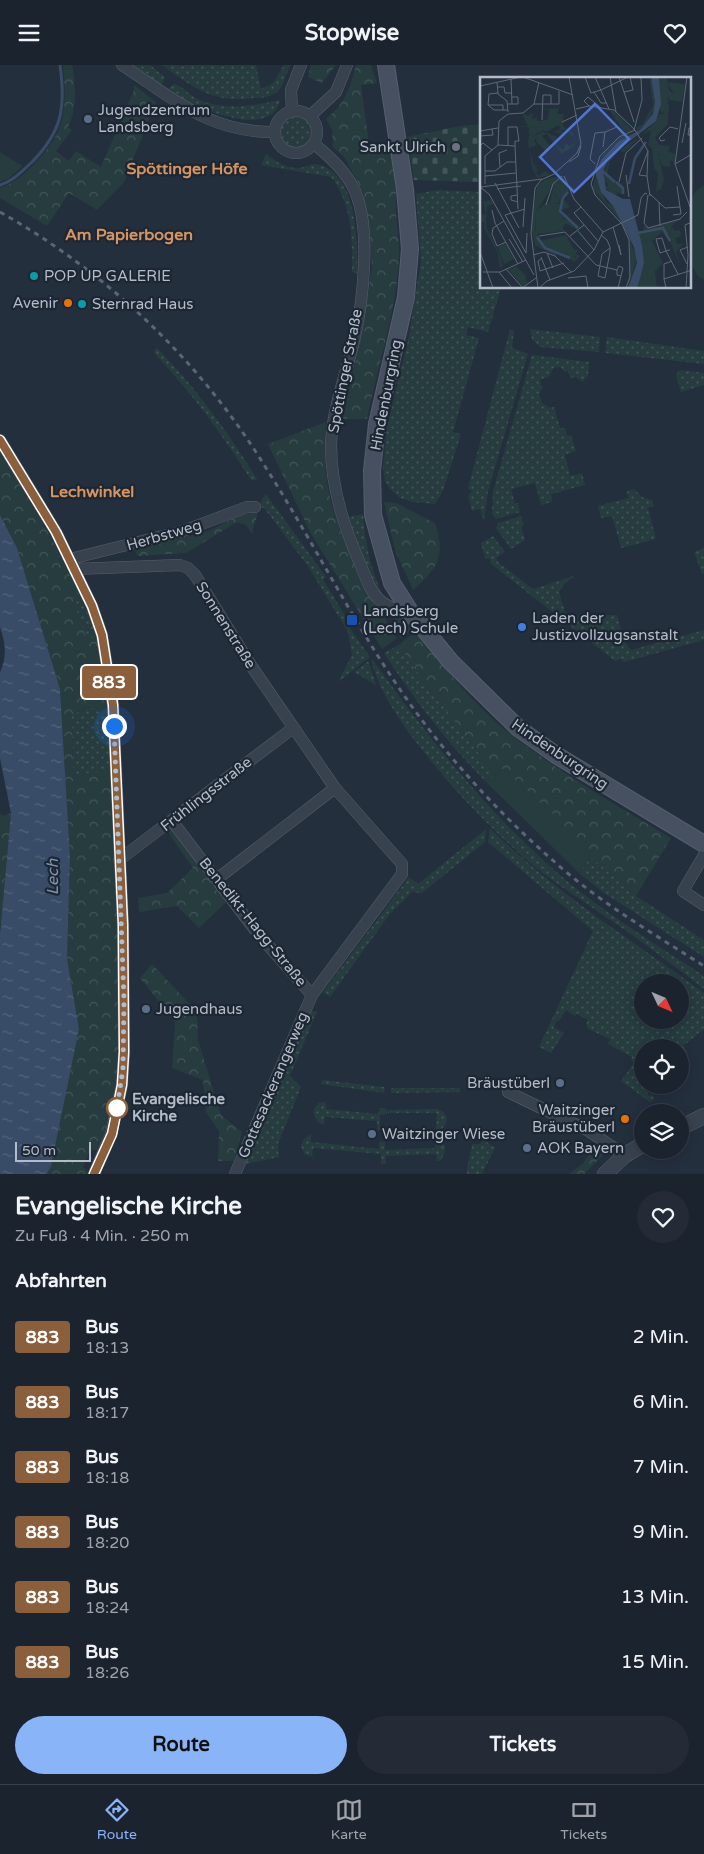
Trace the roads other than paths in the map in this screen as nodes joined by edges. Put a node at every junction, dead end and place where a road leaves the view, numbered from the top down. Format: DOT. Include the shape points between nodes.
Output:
graph roads {
  1 [pos="122,65"];
  2 [pos="301,65"];
  3 [pos="347,65"];
  4 [pos="386,65"];
  5 [pos="292,111"];
  6 [pos="310,116"];
  7 [pos="275,132"];
  8 [pos="314,144"];
  9 [pos="0,440"];
  10 [pos="255,507"];
  11 [pos="73,564"];
  12 [pos="411,613"];
  13 [pos="293,728"];
  14 [pos="335,788"];
  15 [pos="172,821"];
  16 [pos="704,844"];
  17 [pos="704,855"];
  18 [pos="119,860"];
  19 [pos="217,879"];
  20 [pos="704,905"];
  21 [pos="312,995"];
  22 [pos="508,1092"];
  23 [pos="704,1116"];
  24 [pos="689,1124"];
  25 [pos="634,1150"];
  26 [pos="625,1155"];
  27 [pos="94,1174"];
  28 [pos="235,1174"];
  29 [pos="605,1174"];
  1 -- 7 [label="street" via="172,101 204,117 239,129"];
  2 -- 5 [label="street" via="291,90"];
  3 -- 6 [label="street" via="336,91"];
  4 -- 12 [label="main road, Hindenburgring" via="405,189 409,269 398,340 377,424 373,515 392,583"];
  5 -- 6 [label="street" via="302,111"];
  5 -- 7 [label="street" via="280,118"];
  6 -- 8 [label="street" via="317,129"];
  7 -- 8 [label="street" via="277,142 290,152 301,153"];
  8 -- 12 [label="street, Spöttinger Straße" via="352,185 364,238 364,265 356,324 331,443 332,474 354,550 373,591 380,603"];
  9 -- 11 [label="street"];
  10 -- 11 [label="street, Herbstweg"];
  11 -- 13 [label="street, Sonnenstraße" via="180,565 188,568"];
  11 -- 18 [label="street" via="102,635 113,705"];
  12 -- 16 [label="main road, Hindenburgring" via="451,662 518,728 556,755"];
  13 -- 14 [label="street, Benedikt-Hagg-Straße"];
  13 -- 15 [label="street, Frühlingsstraße"];
  14 -- 19 [label="street"];
  14 -- 21 [label="street, Benedikt-Hagg-Straße" via="403,868 402,874"];
  15 -- 18 [label="street, Frühlingsstraße"];
  15 -- 19 [label="street, Benedikt-Hagg-Straße"];
  17 -- 20 [label="street" via="683,891"];
  18 -- 27 [label="street" via="124,1000 122,1085 112,1134"];
  19 -- 21 [label="street, Benedikt-Hagg-Straße" via="259,935"];
  21 -- 28 [label="street, Gottesackerangerweg"];
  22 -- 26 [label="street" via="587,1130"];
  23 -- 24 [label="street"];
  25 -- 26 [label="street"];
  26 -- 29 [label="street"];
}
